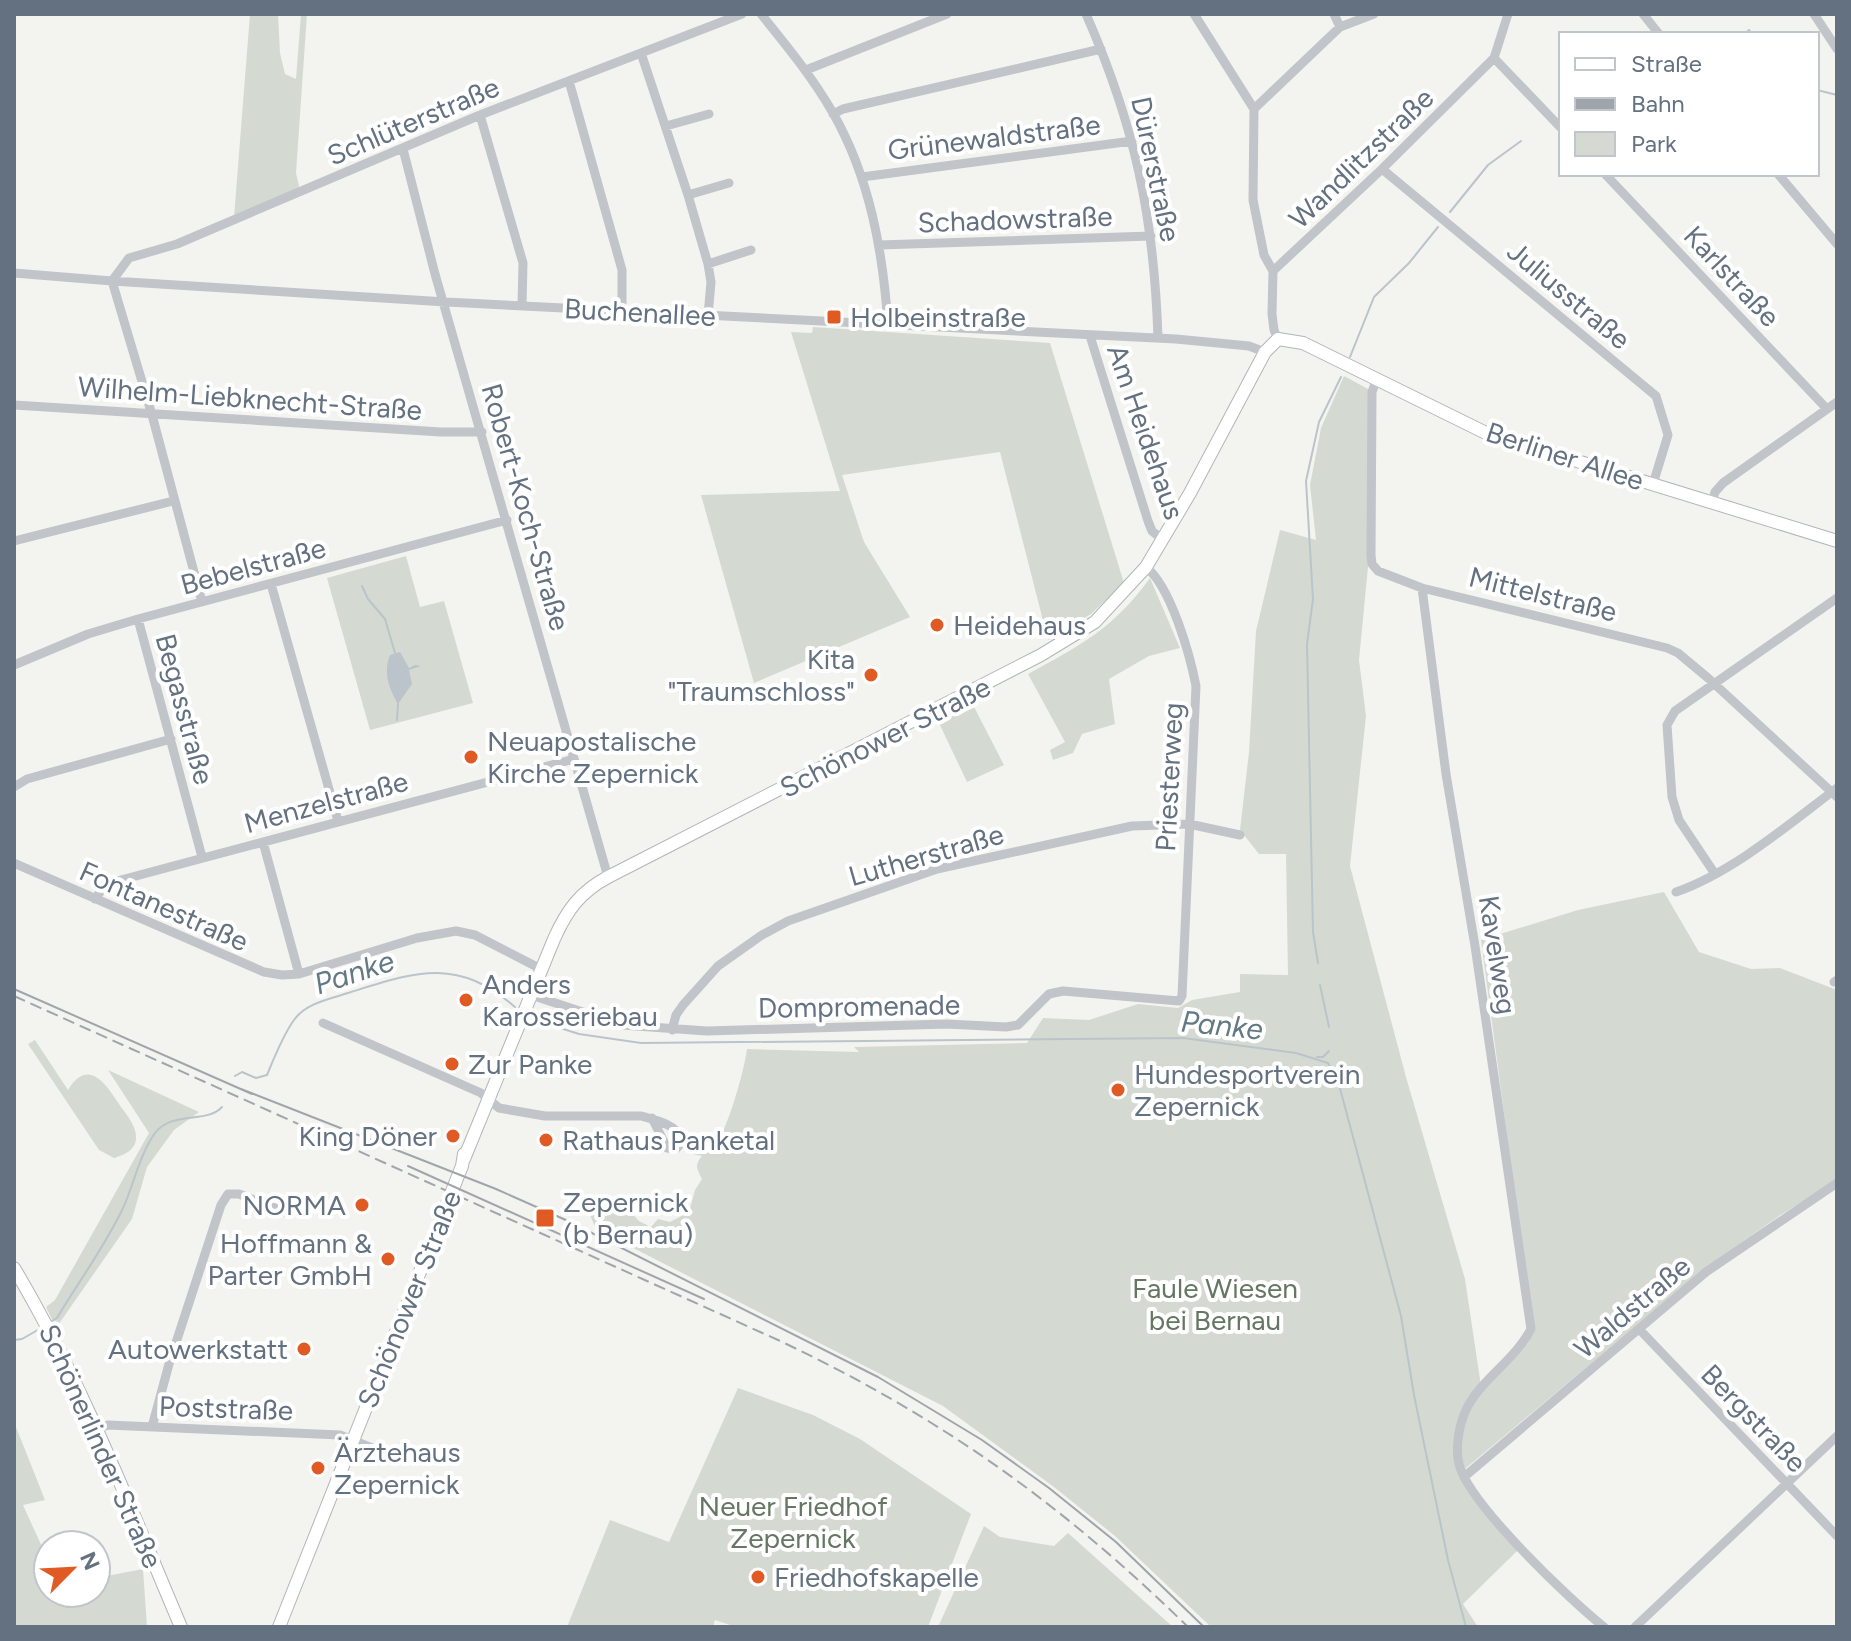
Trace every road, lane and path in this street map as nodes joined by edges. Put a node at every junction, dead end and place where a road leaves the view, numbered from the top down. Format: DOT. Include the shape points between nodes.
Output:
graph roads {
  1 [pos="742,14"];
  2 [pos="761,14"];
  3 [pos="947,14"];
  4 [pos="1086,14"];
  5 [pos="1194,14"];
  6 [pos="1334,14"];
  7 [pos="1374,14"];
  8 [pos="1508,14"];
  9 [pos="1643,14"];
  10 [pos="1814,14"];
  11 [pos="1340,27"];
  12 [pos="1657,32"];
  13 [pos="1101,49"];
  14 [pos="1837,49"];
  15 [pos="641,53"];
  16 [pos="1494,58"];
  17 [pos="806,70"];
  18 [pos="569,81"];
  19 [pos="1254,109"];
  20 [pos="709,114"];
  21 [pos="833,114"];
  22 [pos="480,115"];
  23 [pos="666,126"];
  24 [pos="1559,126"];
  25 [pos="1132,141"];
  26 [pos="403,149"];
  27 [pos="1382,169"];
  28 [pos="1607,176"];
  29 [pos="1780,176"];
  30 [pos="862,177"];
  31 [pos="729,183"];
  32 [pos="688,195"];
  33 [pos="1151,236"];
  34 [pos="1837,244"];
  35 [pos="879,245"];
  36 [pos="751,250"];
  37 [pos="708,264"];
  38 [pos="1273,271"];
  39 [pos="14,273"];
  40 [pos="112,281"];
  41 [pos="446,302"];
  42 [pos="522,306"];
  43 [pos="622,311"];
  44 [pos="708,316"];
  45 [pos="888,325"];
  46 [pos="1090,336"];
  47 [pos="1158,338"];
  48 [pos="1303,343"];
  49 [pos="1271,346"];
  50 [pos="1376,381"];
  51 [pos="1837,402"];
  52 [pos="14,405"];
  53 [pos="1827,409"];
  54 [pos="152,415"];
  55 [pos="482,432"];
  56 [pos="1653,484"];
  57 [pos="173,501"];
  58 [pos="1712,502"];
  59 [pos="507,520"];
  60 [pos="1163,540"];
  61 [pos="14,541"];
  62 [pos="1837,541"];
  63 [pos="1146,567"];
  64 [pos="271,584"];
  65 [pos="1422,588"];
  66 [pos="1837,598"];
  67 [pos="202,602"];
  68 [pos="138,619"];
  69 [pos="14,665"];
  70 [pos="1714,684"];
  71 [pos="171,739"];
  72 [pos="574,759"];
  73 [pos="14,787"];
  74 [pos="1835,793"];
  75 [pos="338,821"];
  76 [pos="1189,824"];
  77 [pos="1240,835"];
  78 [pos="263,842"];
  79 [pos="202,857"];
  80 [pos="14,863"];
  81 [pos="1715,874"];
  82 [pos="608,877"];
  83 [pos="1676,892"];
  84 [pos="95,899"];
  85 [pos="541,969"];
  86 [pos="299,974"];
  87 [pos="531,995"];
  88 [pos="1179,1001"];
  89 [pos="323,1023"];
  90 [pos="672,1030"];
  91 [pos="487,1100"];
  92 [pos="652,1118"];
  93 [pos="1837,1183"];
  94 [pos="290,1214"];
  95 [pos="14,1268"];
  96 [pos="1639,1329"];
  97 [pos="152,1427"];
  98 [pos="97,1429"];
  99 [pos="1837,1436"];
  100 [pos="353,1440"];
  101 [pos="404,1461"];
  102 [pos="1464,1477"];
  103 [pos="1785,1483"];
  104 [pos="1837,1536"];
  105 [pos="181,1627"];
  106 [pos="279,1627"];
  107 [pos="1604,1627"];
  108 [pos="1635,1627"];
  1 -- 15 [label="street, Schlüterstraße"];
  2 -- 17 [label="street"];
  3 -- 17 [label="street"];
  4 -- 13 [label="street, Dürerstraße"];
  5 -- 19 [label="street"];
  6 -- 11 [label="street"];
  7 -- 11 [label="street"];
  8 -- 16 [label="street, Wandlitzstraße"];
  9 -- 12 [label="street"];
  10 -- 14 [label="street"];
  11 -- 19 [label="street"];
  13 -- 21 [label="street"];
  13 -- 25 [label="street, Dürerstraße"];
  15 -- 18 [label="street, Schlüterstraße"];
  15 -- 23 [label="street"];
  16 -- 24 [label="street"];
  16 -- 27 [label="street, Wandlitzstraße"];
  17 -- 21 [label="street"];
  18 -- 22 [label="street, Schlüterstraße"];
  18 -- 43 [label="street" via="622,270"];
  19 -- 38 [label="street" via="1253,200 1264,255"];
  20 -- 23 [label="street"];
  21 -- 30 [label="street"];
  22 -- 26 [label="street, Schlüterstraße"];
  22 -- 42 [label="street" via="523,263"];
  23 -- 32 [label="street"];
  25 -- 30 [label="street, Grünewaldstraße"];
  25 -- 33 [label="street, Dürerstraße"];
  26 -- 40 [label="street, Schlüterstraße" via="177,244 129,258"];
  26 -- 41 [label="street, Robert-Koch-Straße"];
  27 -- 38 [label="street, Wandlitzstraße"];
  27 -- 56 [label="street, Juliusstraße" via="1656,396 1668,435"];
  28 -- 53 [label="street, Karlstraße"];
  29 -- 34 [label="street"];
  30 -- 35 [label="street"];
  31 -- 32 [label="street"];
  32 -- 37 [label="street"];
  33 -- 35 [label="street, Schadowstraße"];
  33 -- 47 [label="street, Dürerstraße"];
  35 -- 45 [label="street"];
  36 -- 37 [label="street"];
  37 -- 44 [label="street"];
  38 -- 49 [label="street"];
  39 -- 40 [label="street, Buchenallee"];
  40 -- 41 [label="street, Buchenallee"];
  40 -- 54 [label="street"];
  41 -- 42 [label="street, Buchenallee"];
  41 -- 55 [label="street, Robert-Koch-Straße"];
  42 -- 43 [label="street, Buchenallee"];
  43 -- 44 [label="street, Buchenallee"];
  44 -- 45 [label="street, Buchenallee"];
  45 -- 46 [label="street, Buchenallee"];
  46 -- 47 [label="street, Buchenallee"];
  46 -- 60 [label="street, Am Heidehaus" via="1148,521"];
  47 -- 49 [label="street, Buchenallee"];
  48 -- 49 [label="street, Buchenallee"];
  48 -- 50 [label="street, Berliner Allee"];
  49 -- 60 [label="street, Schönower Straße"];
  50 -- 56 [label="street, Berliner Allee" via="1486,433"];
  50 -- 65 [label="street, Mittelstraße" via="1372,564"];
  51 -- 53 [label="street"];
  52 -- 54 [label="street, Wilhelm-Liebknecht-Straße"];
  53 -- 58 [label="street" via="1723,483"];
  54 -- 55 [label="street, Wilhelm-Liebknecht-Straße"];
  54 -- 57 [label="street"];
  55 -- 59 [label="street, Robert-Koch-Straße"];
  56 -- 58 [label="street, Berliner Allee"];
  57 -- 61 [label="street"];
  57 -- 67 [label="street"];
  58 -- 62 [label="street, Berliner Allee"];
  59 -- 64 [label="street, Bebelstraße"];
  59 -- 72 [label="street, Robert-Koch-Straße"];
  60 -- 63 [label="street, Schönower Straße"];
  63 -- 76 [label="street, Priesterweg" via="1157,577 1180,630 1196,686"];
  63 -- 82 [label="street, Schönower Straße" via="1095,622 1041,655"];
  64 -- 67 [label="street, Bebelstraße"];
  64 -- 75 [label="street"];
  65 -- 70 [label="street, Mittelstraße" via="1667,648"];
  65 -- 102 [label="street, Kavelweg" via="1531,1329 1465,1410 1458,1448"];
  66 -- 70 [label="street"];
  67 -- 68 [label="street, Bebelstraße"];
  68 -- 69 [label="street, Bebelstraße"];
  68 -- 71 [label="street, Begasstraße"];
  70 -- 74 [label="street, Mittelstraße"];
  70 -- 81 [label="street" via="1675,711 1667,725 1672,797 1679,820"];
  71 -- 73 [label="street"];
  71 -- 79 [label="street, Begasstraße"];
  72 -- 75 [label="street, Menzelstraße"];
  72 -- 82 [label="street, Robert-Koch-Straße"];
  74 -- 81 [label="street"];
  75 -- 78 [label="street, Menzelstraße"];
  76 -- 77 [label="street, Lutherstraße"];
  76 -- 88 [label="street, Priesterweg"];
  76 -- 90 [label="street, Lutherstraße" via="1132,826 937,869 788,921 718,966 683,1005"];
  78 -- 79 [label="street, Menzelstraße"];
  78 -- 86 [label="street"];
  79 -- 84 [label="street, Menzelstraße" via="106,884"];
  80 -- 84 [label="street, Fontanestraße"];
  81 -- 83 [label="street"];
  82 -- 85 [label="street, Schönower Straße" via="566,912"];
  84 -- 86 [label="street, Fontanestraße" via="248,967"];
  85 -- 86 [label="street" via="475,935 456,931"];
  85 -- 87 [label="street, Schönower Straße"];
  87 -- 90 [label="street, Dompromenade" via="622,1025"];
  87 -- 91 [label="street, Schönower Straße"];
  88 -- 90 [label="street, Dompromenade" via="1063,991 1049,994 1018,1025 1006,1027"];
  89 -- 91 [label="street"];
  91 -- 92 [label="street" via="499,1108 545,1116"];
  91 -- 100 [label="street, Schönower Straße"];
  93 -- 96 [label="street, Waldstraße" via="1706,1272"];
  94 -- 97 [label="street" via="228,1194"];
  95 -- 98 [label="street, Schönerlinder Straße"];
  96 -- 102 [label="street, Waldstraße"];
  96 -- 103 [label="street, Bergstraße"];
  97 -- 98 [label="street, Poststraße"];
  97 -- 100 [label="street, Poststraße" via="340,1435"];
  98 -- 105 [label="street, Schönerlinder Straße"];
  99 -- 103 [label="street"];
  100 -- 101 [label="street, Schönower Straße"];
  100 -- 106 [label="street, Schönower Straße"];
  102 -- 107 [label="street" via="1534,1562"];
  103 -- 104 [label="street, Bergstraße"];
  103 -- 108 [label="street"];
}
